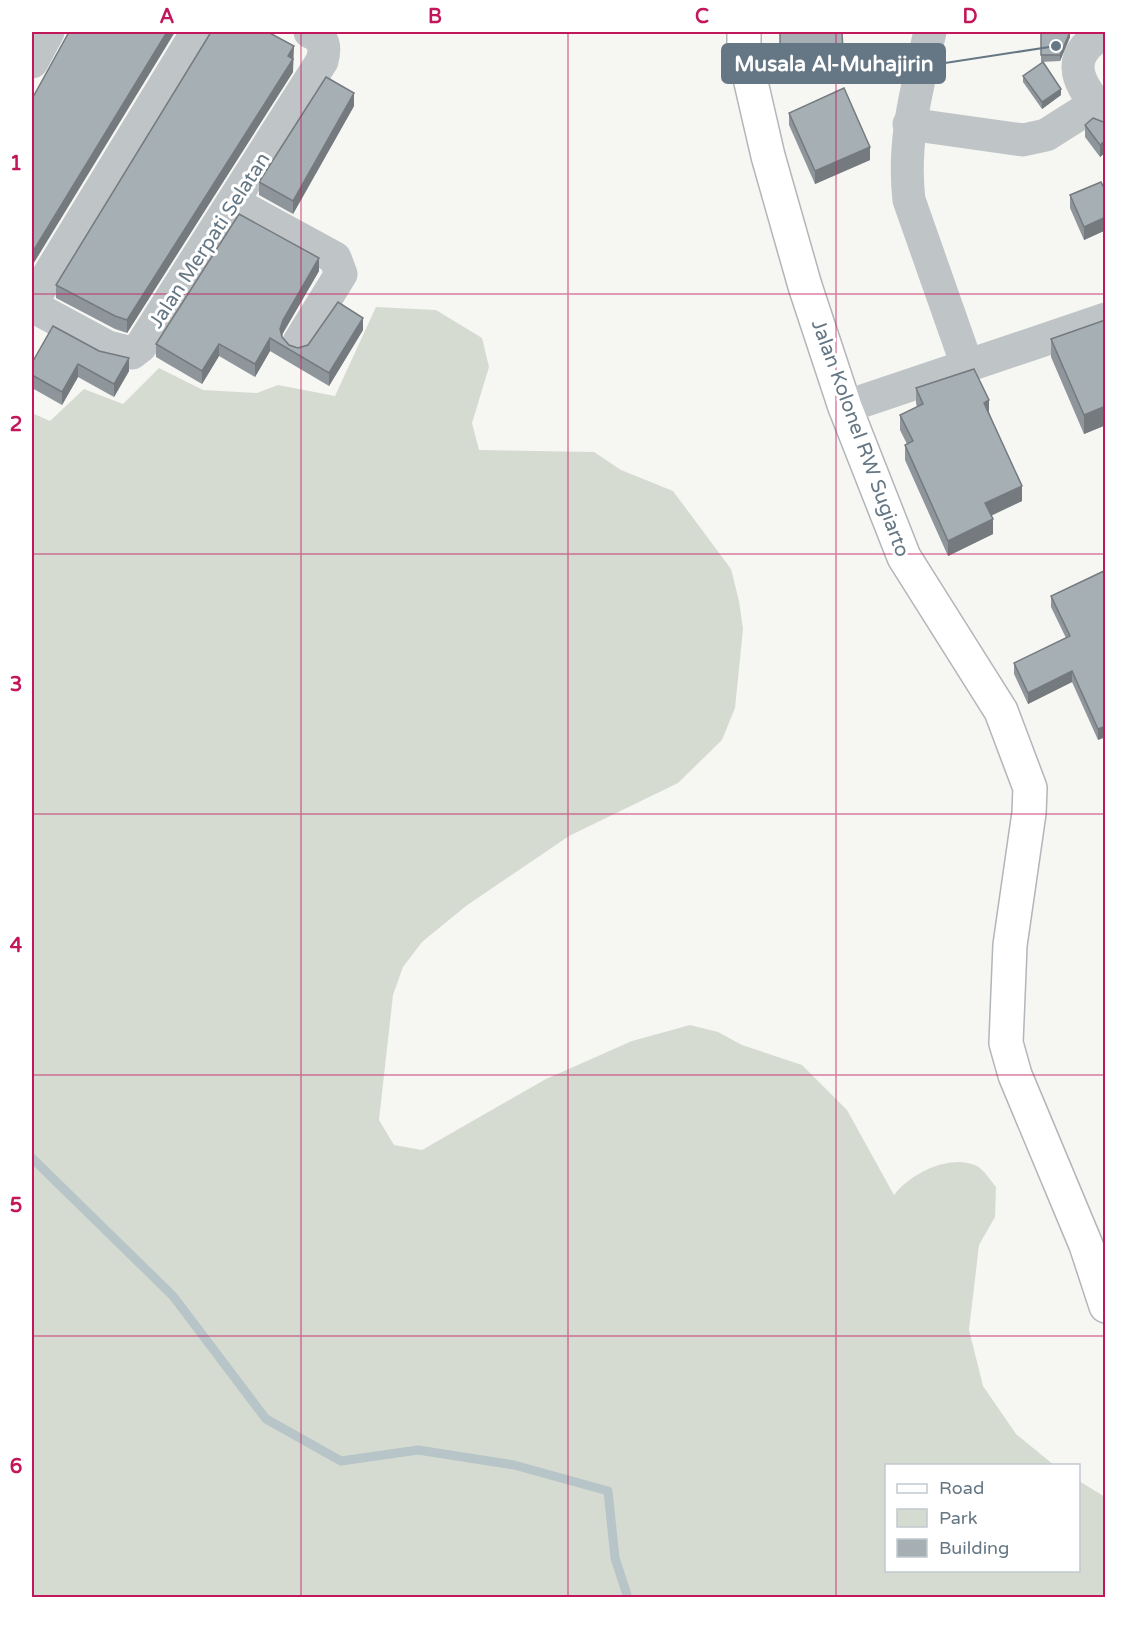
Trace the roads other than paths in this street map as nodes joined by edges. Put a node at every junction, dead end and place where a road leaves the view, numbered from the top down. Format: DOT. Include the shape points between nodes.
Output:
graph roads {
  1 [pos="48,32"];
  2 [pos="197,32"];
  3 [pos="310,32"];
  4 [pos="744,32"];
  5 [pos="930,32"];
  6 [pos="1105,32"];
  7 [pos="32,62"];
  8 [pos="1100,111"];
  9 [pos="909,124"];
  10 [pos="234,203"];
  11 [pos="32,304"];
  12 [pos="1106,319"];
  13 [pos="299,342"];
  14 [pos="967,365"];
  15 [pos="845,407"];
  16 [pos="1106,1306"];
  1 -- 7 [label="street"];
  2 -- 11 [label="street, Jalan Merpati Selatan"];
  3 -- 10 [label="street, Jalan Merpati Selatan" via="321,39 322,61"];
  4 -- 15 [label="main road, Jalan Kolonel RW Sugiarto" via="744,52 768,156"];
  5 -- 9 [label="street"];
  6 -- 8 [label="street" via="1089,41 1077,63 1080,84"];
  8 -- 9 [label="street" via="1046,135 1023,140"];
  9 -- 14 [label="street" via="909,200"];
  10 -- 11 [label="street, Jalan Merpati Selatan" via="151,332 132,353 108,347"];
  10 -- 13 [label="street" via="335,258 341,274"];
  12 -- 14 [label="street"];
  14 -- 15 [label="street"];
  15 -- 16 [label="main road, Jalan Kolonel RW Sugiarto" via="903,557 1001,711 1030,788 1010,945 1006,1043"];
}
